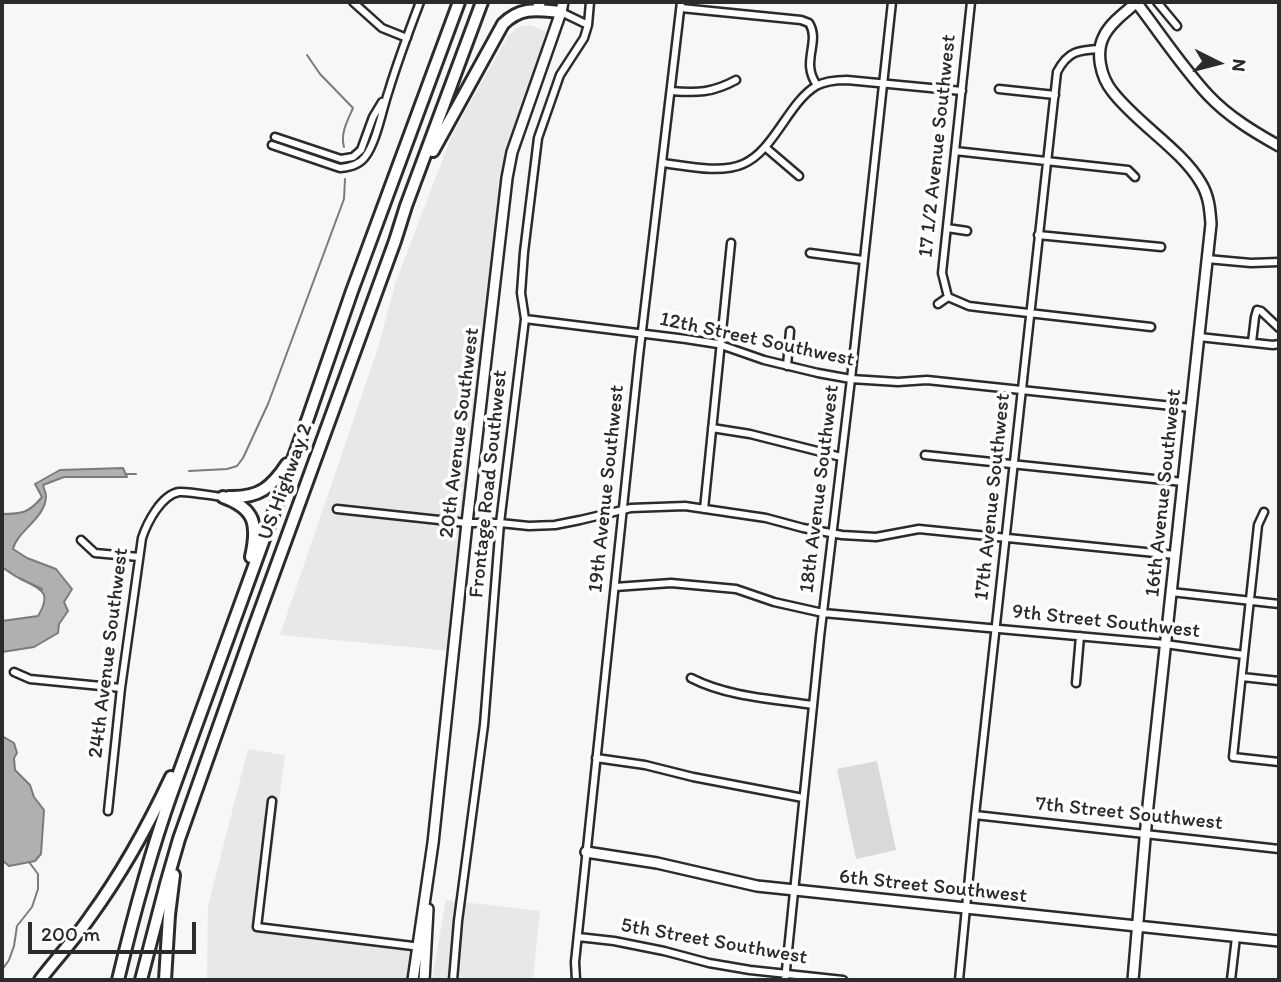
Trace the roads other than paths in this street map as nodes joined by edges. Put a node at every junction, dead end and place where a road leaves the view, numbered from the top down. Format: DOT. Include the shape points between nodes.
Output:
graph roads {
  1 [pos="353,2"];
  2 [pos="420,2"];
  3 [pos="459,2"];
  4 [pos="482,2"];
  5 [pos="538,2"];
  6 [pos="590,2"];
  7 [pos="892,2"];
  8 [pos="971,2"];
  9 [pos="1137,2"];
  10 [pos="1157,2"];
  11 [pos="564,5"];
  12 [pos="681,5"];
  13 [pos="588,25"];
  14 [pos="1177,26"];
  15 [pos="407,38"];
  16 [pos="1101,49"];
  17 [pos="736,79"];
  18 [pos="883,83"];
  19 [pos="817,85"];
  20 [pos="999,89"];
  21 [pos="388,91"];
  22 [pos="671,91"];
  23 [pos="962,91"];
  24 [pos="1055,95"];
  25 [pos="275,137"];
  26 [pos="272,145"];
  27 [pos="1279,146"];
  28 [pos="765,147"];
  29 [pos="955,151"];
  30 [pos="1047,162"];
  31 [pos="663,163"];
  32 [pos="799,176"];
  33 [pos="1135,177"];
  34 [pos="406,206"];
  35 [pos="947,228"];
  36 [pos="967,230"];
  37 [pos="1038,235"];
  38 [pos="732,243"];
  39 [pos="1161,247"];
  40 [pos="810,253"];
  41 [pos="1207,259"];
  42 [pos="863,260"];
  43 [pos="1279,262"];
  44 [pos="948,296"];
  45 [pos="938,304"];
  46 [pos="1031,313"];
  47 [pos="525,319"];
  48 [pos="1151,327"];
  49 [pos="1279,328"];
  50 [pos="790,331"];
  51 [pos="642,333"];
  52 [pos="1199,337"];
  53 [pos="1252,342"];
  54 [pos="1279,344"];
  55 [pos="721,345"];
  56 [pos="787,366"];
  57 [pos="851,379"];
  58 [pos="1022,390"];
  59 [pos="1191,408"];
  60 [pos="712,428"];
  61 [pos="297,447"];
  62 [pos="925,455"];
  63 [pos="841,457"];
  64 [pos="1014,464"];
  65 [pos="1183,482"];
  66 [pos="223,497"];
  67 [pos="337,509"];
  68 [pos="623,509"];
  69 [pos="704,509"];
  70 [pos="1264,512"];
  71 [pos="467,523"];
  72 [pos="500,523"];
  73 [pos="832,533"];
  74 [pos="1006,539"];
  75 [pos="81,540"];
  76 [pos="1175,555"];
  77 [pos="139,557"];
  78 [pos="615,587"];
  79 [pos="1171,592"];
  80 [pos="241,599"];
  81 [pos="1250,601"];
  82 [pos="1279,604"];
  83 [pos="823,613"];
  84 [pos="996,629"];
  85 [pos="1080,636"];
  86 [pos="1165,644"];
  87 [pos="1244,655"];
  88 [pos="14,672"];
  89 [pos="1242,677"];
  90 [pos="691,678"];
  91 [pos="1279,681"];
  92 [pos="1076,683"];
  93 [pos="121,688"];
  94 [pos="813,705"];
  95 [pos="195,727"];
  96 [pos="596,758"];
  97 [pos="1279,762"];
  98 [pos="803,798"];
  99 [pos="272,801"];
  100 [pos="108,811"];
  101 [pos="975,815"];
  102 [pos="186,820"];
  103 [pos="1145,833"];
  104 [pos="1279,849"];
  105 [pos="586,852"];
  106 [pos="794,890"];
  107 [pos="965,909"];
  108 [pos="1138,926"];
  109 [pos="578,937"];
  110 [pos="1236,937"];
  111 [pos="1279,941"];
  112 [pos="422,947"];
  113 [pos="785,977"];
  114 [pos="40,980"];
  115 [pos="118,980"];
  116 [pos="141,980"];
  117 [pos="165,980"];
  118 [pos="413,980"];
  119 [pos="424,980"];
  120 [pos="453,980"];
  121 [pos="576,980"];
  122 [pos="843,980"];
  123 [pos="958,980"];
  124 [pos="1133,980"];
  125 [pos="1231,980"];
  1 -- 15 [label="street" via="382,28"];
  2 -- 15 [label="street"];
  3 -- 61 [label="highway, US Highway 2"];
  4 -- 34 [label="highway, US Highway 2"];
  5 -- 11 [label="highway"];
  6 -- 13 [label="street, Frontage Road Southwest"];
  7 -- 18 [label="street, 18th Avenue Southwest"];
  8 -- 23 [label="street, 17 1/2 Avenue Southwest"];
  9 -- 16 [label="street" via="1103,37"];
  9 -- 27 [label="street" via="1211,97"];
  10 -- 14 [label="street"];
  11 -- 13 [label="street"];
  11 -- 34 [label="highway" via="519,12 503,24"];
  11 -- 71 [label="street, 20th Avenue Southwest" via="507,178"];
  12 -- 19 [label="street" via="809,23 813,35 809,72"];
  12 -- 22 [label="street, 19th Avenue Southwest"];
  13 -- 47 [label="street, Frontage Road Southwest" via="560,75 538,138 523,255"];
  15 -- 21 [label="street"];
  16 -- 24 [label="street, 17th Avenue Southwest" via="1082,50 1064,58"];
  16 -- 41 [label="street, 16th Avenue Southwest" via="1100,71 1111,91 1201,183 1210,208"];
  17 -- 22 [label="street" via="699,93"];
  18 -- 19 [label="street" via="835,80"];
  18 -- 23 [label="street"];
  18 -- 42 [label="street, 18th Avenue Southwest"];
  19 -- 28 [label="street"];
  20 -- 24 [label="street"];
  21 -- 25 [label="street" via="361,150 353,157 341,159"];
  21 -- 26 [label="street" via="367,155 350,167 340,168"];
  22 -- 31 [label="street, 19th Avenue Southwest"];
  23 -- 29 [label="street, 17 1/2 Avenue Southwest"];
  24 -- 30 [label="street, 17th Avenue Southwest"];
  28 -- 31 [label="street" via="742,165 723,169"];
  28 -- 32 [label="street"];
  29 -- 30 [label="street"];
  29 -- 35 [label="street, 17 1/2 Avenue Southwest"];
  30 -- 33 [label="street" via="1128,170"];
  30 -- 37 [label="street, 17th Avenue Southwest"];
  31 -- 51 [label="street, 19th Avenue Southwest"];
  34 -- 102 [label="highway, US Highway 2"];
  35 -- 36 [label="street"];
  35 -- 44 [label="street, 17 1/2 Avenue Southwest" via="942,273"];
  37 -- 39 [label="street"];
  37 -- 46 [label="street, 17th Avenue Southwest"];
  38 -- 55 [label="street"];
  40 -- 42 [label="street"];
  41 -- 43 [label="street"];
  41 -- 52 [label="street, 16th Avenue Southwest"];
  42 -- 57 [label="street, 18th Avenue Southwest"];
  44 -- 45 [label="street"];
  44 -- 46 [label="street" via="969,306"];
  46 -- 48 [label="street"];
  46 -- 58 [label="street, 17th Avenue Southwest"];
  47 -- 51 [label="street, 12th Street Southwest"];
  47 -- 72 [label="street, Frontage Road Southwest"];
  49 -- 53 [label="street" via="1257,310"];
  50 -- 56 [label="street"];
  51 -- 55 [label="street, 12th Street Southwest"];
  51 -- 68 [label="street, 19th Avenue Southwest"];
  52 -- 53 [label="street"];
  52 -- 59 [label="street, 16th Avenue Southwest"];
  53 -- 54 [label="street"];
  55 -- 56 [label="street, 12th Street Southwest"];
  55 -- 60 [label="street"];
  56 -- 57 [label="street, 12th Street Southwest"];
  57 -- 58 [label="street, 12th Street Southwest" via="927,380"];
  57 -- 63 [label="street, 18th Avenue Southwest"];
  58 -- 59 [label="street, 12th Street Southwest"];
  58 -- 64 [label="street, 17th Avenue Southwest"];
  59 -- 65 [label="street, 16th Avenue Southwest"];
  60 -- 63 [label="street"];
  60 -- 69 [label="street"];
  61 -- 66 [label="highway" via="266,490"];
  61 -- 80 [label="highway, US Highway 2"];
  62 -- 64 [label="street"];
  63 -- 73 [label="street, 18th Avenue Southwest"];
  64 -- 65 [label="street"];
  64 -- 74 [label="street, 17th Avenue Southwest"];
  65 -- 76 [label="street, 16th Avenue Southwest"];
  66 -- 77 [label="street, 24th Avenue Southwest" via="179,492 168,497 148,521"];
  66 -- 80 [label="highway" via="238,502 254,525"];
  67 -- 71 [label="street"];
  68 -- 69 [label="street"];
  68 -- 72 [label="street" via="555,525"];
  68 -- 78 [label="street, 19th Avenue Southwest"];
  69 -- 73 [label="street"];
  70 -- 81 [label="street" via="1258,526"];
  71 -- 72 [label="street"];
  71 -- 112 [label="street, 20th Avenue Southwest"];
  72 -- 120 [label="street, Frontage Road Southwest" via="484,725"];
  73 -- 74 [label="street" via="876,537 919,529"];
  73 -- 83 [label="street, 18th Avenue Southwest"];
  74 -- 76 [label="street"];
  74 -- 84 [label="street, 17th Avenue Southwest"];
  75 -- 77 [label="street" via="95,553"];
  76 -- 79 [label="street, 16th Avenue Southwest"];
  77 -- 93 [label="street, 24th Avenue Southwest"];
  78 -- 83 [label="street, 9th Street Southwest" via="671,583 736,589"];
  78 -- 96 [label="street, 19th Avenue Southwest"];
  79 -- 81 [label="street"];
  79 -- 86 [label="street, 16th Avenue Southwest"];
  80 -- 95 [label="highway, US Highway 2"];
  81 -- 82 [label="street"];
  81 -- 87 [label="street"];
  83 -- 84 [label="street, 9th Street Southwest"];
  83 -- 94 [label="street, 18th Avenue Southwest"];
  84 -- 85 [label="street, 9th Street Southwest"];
  84 -- 101 [label="street, 17th Avenue Southwest"];
  85 -- 86 [label="street, 9th Street Southwest"];
  85 -- 92 [label="street"];
  86 -- 87 [label="street, 9th Street Southwest"];
  86 -- 103 [label="street, 16th Avenue Southwest"];
  87 -- 89 [label="street"];
  88 -- 93 [label="street" via="30,679"];
  89 -- 91 [label="street"];
  89 -- 97 [label="street" via="1233,757"];
  90 -- 94 [label="street" via="708,687"];
  93 -- 100 [label="street, 24th Avenue Southwest"];
  94 -- 98 [label="street, 18th Avenue Southwest"];
  95 -- 114 [label="highway" via="112,887"];
  95 -- 115 [label="highway, US Highway 2" via="154,843"];
  96 -- 98 [label="street"];
  96 -- 105 [label="street, 19th Avenue Southwest"];
  98 -- 106 [label="street, 18th Avenue Southwest"];
  99 -- 112 [label="street" via="257,927"];
  101 -- 103 [label="street, 7th Street Southwest"];
  101 -- 107 [label="street, 17th Avenue Southwest"];
  102 -- 116 [label="highway, US Highway 2"];
  102 -- 117 [label="highway" via="174,876"];
  103 -- 104 [label="street, 7th Street Southwest"];
  103 -- 108 [label="street, 16th Avenue Southwest"];
  105 -- 106 [label="street, 6th Street Southwest"];
  105 -- 109 [label="street, 19th Avenue Southwest"];
  106 -- 107 [label="street, 6th Street Southwest"];
  106 -- 113 [label="street, 18th Avenue Southwest"];
  107 -- 108 [label="street, 6th Street Southwest"];
  107 -- 123 [label="street, 17th Avenue Southwest"];
  108 -- 110 [label="street, 6th Street Southwest"];
  108 -- 124 [label="street, 16th Avenue Southwest"];
  109 -- 113 [label="street, 5th Street Southwest"];
  109 -- 121 [label="street, 19th Avenue Southwest"];
  110 -- 111 [label="street, 6th Street Southwest"];
  110 -- 125 [label="street"];
  112 -- 118 [label="street, 20th Avenue Southwest"];
  112 -- 119 [label="street, 20th Avenue Southwest"];
  113 -- 122 [label="street, 5th Street Southwest"];
}
